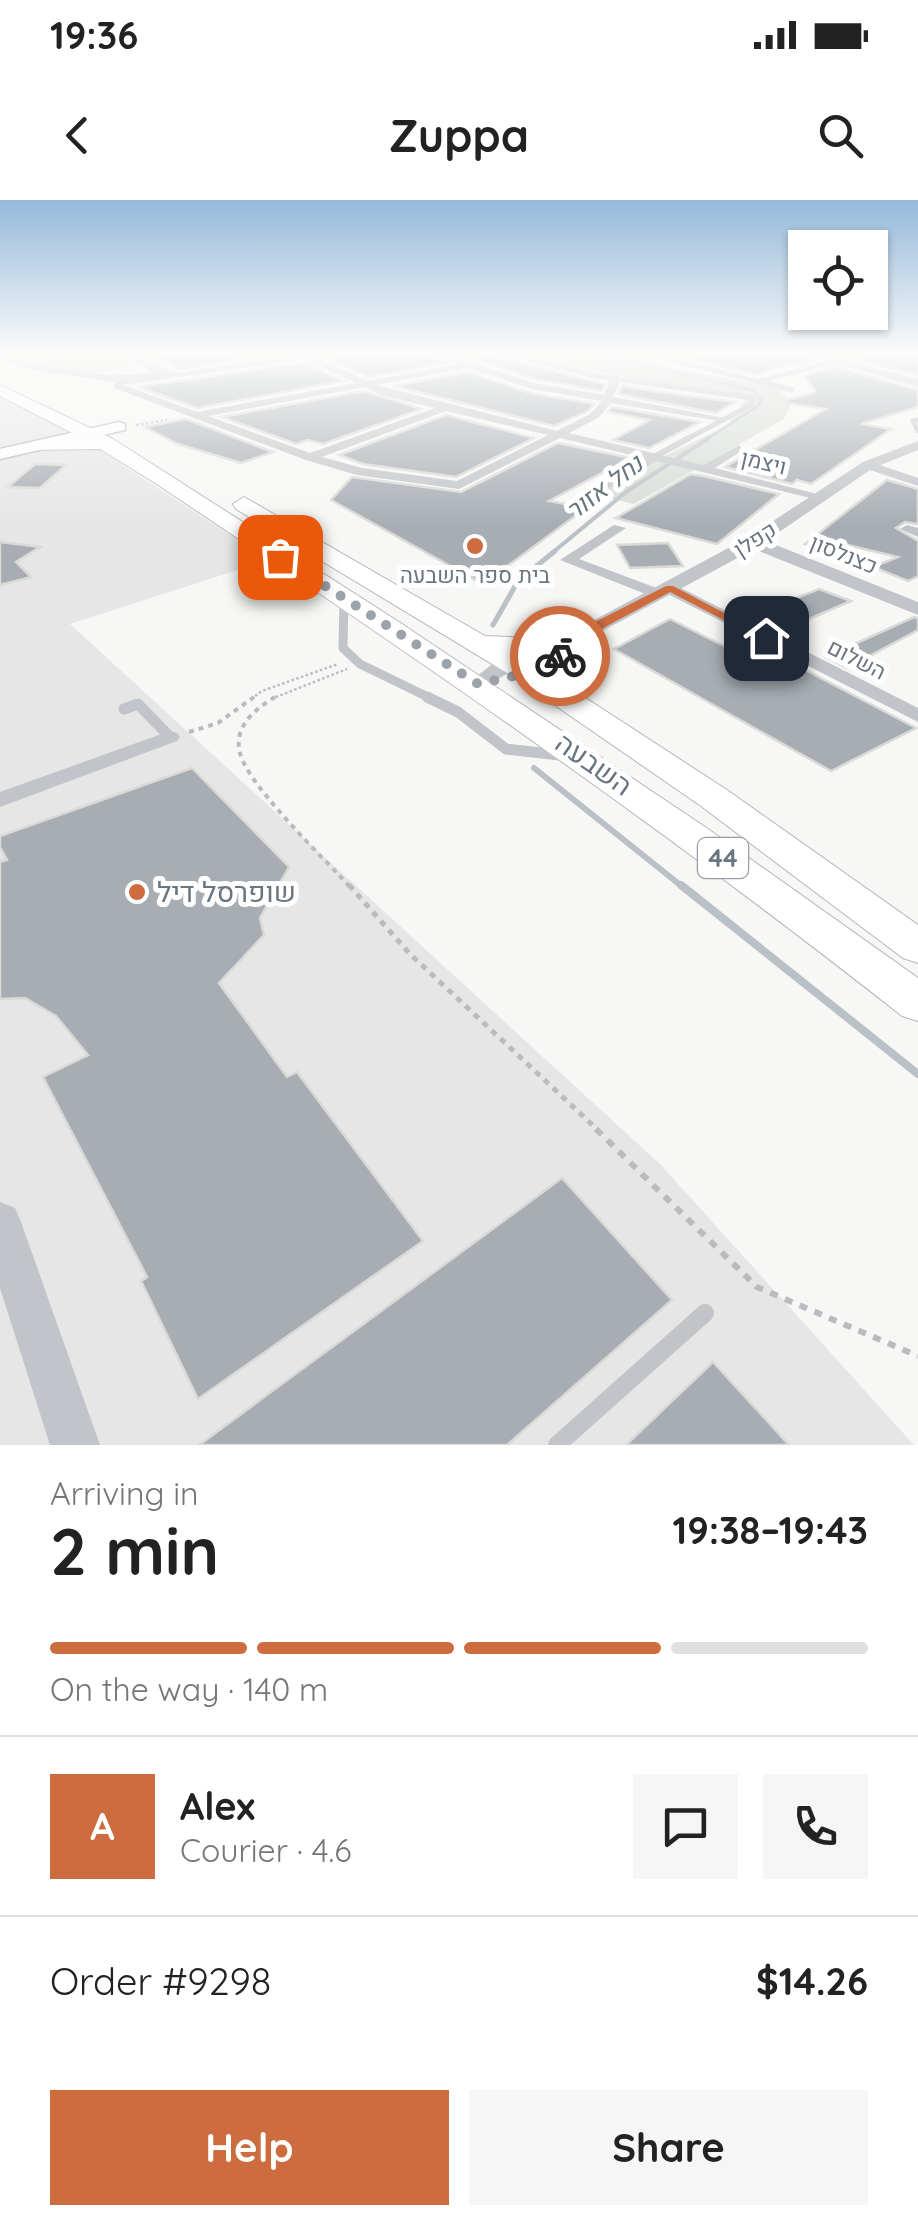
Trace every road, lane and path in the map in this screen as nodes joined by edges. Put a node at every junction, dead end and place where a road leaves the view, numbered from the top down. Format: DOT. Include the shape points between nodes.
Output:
graph roads {
  1 [pos="46,410"];
  2 [pos="180,410"];
  3 [pos="227,410"];
  4 [pos="439,410"];
  5 [pos="447,410"];
  6 [pos="601,410"];
  7 [pos="674,410"];
  8 [pos="742,410"];
  9 [pos="196,416"];
  10 [pos="64,418"];
  11 [pos="725,419"];
  12 [pos="918,420"];
  13 [pos="104,430"];
  14 [pos="918,430"];
  15 [pos="556,436"];
  16 [pos="44,442"];
  17 [pos="918,445"];
  18 [pos="739,448"];
  19 [pos="0,451"];
  20 [pos="310,457"];
  21 [pos="658,458"];
  22 [pos="868,465"];
  23 [pos="704,469"];
  24 [pos="918,482"];
  25 [pos="587,496"];
  26 [pos="819,496"];
  27 [pos="619,528"];
  28 [pos="754,542"];
  29 [pos="664,591"];
  30 [pos="344,598"];
  31 [pos="918,609"];
  32 [pos="466,638"];
  33 [pos="556,649"];
  34 [pos="358,661"];
  35 [pos="518,668"];
  36 [pos="478,684"];
  37 [pos="581,709"];
  38 [pos="124,710"];
  39 [pos="918,716"];
  40 [pos="170,737"];
  41 [pos="586,758"];
  42 [pos="0,800"];
  43 [pos="918,944"];
  44 [pos="918,1002"];
  45 [pos="0,1222"];
  46 [pos="706,1312"];
  47 [pos="918,1356"];
  48 [pos="75,1445"];
  49 [pos="558,1445"];
  1 -- 10 [label="highway, השבעה / 44"];
  2 -- 9 [label="street"];
  3 -- 9 [label="street"];
  4 -- 20 [label="street"];
  5 -- 15 [label="street, ויצמן"];
  6 -- 15 [label="street"];
  7 -- 11 [label="street"];
  8 -- 11 [label="lane"];
  9 -- 13 [label="path" via="130,426 138,431"];
  9 -- 20 [label="street"];
  10 -- 13 [label="highway, השבעה / 44"];
  10 -- 16 [label="highway" via="65,432"];
  11 -- 21 [label="lane"];
  12 -- 14 [label="lane"];
  13 -- 16 [label="highway"];
  13 -- 30 [label="highway, השבעה / 44"];
  13 -- 32 [label="highway, השבעה / 44" via="196,476"];
  15 -- 20 [label="street" via="459,485 361,472"];
  15 -- 21 [label="street, ויצמן"];
  16 -- 19 [label="main road"];
  17 -- 22 [label="street, קפלן"];
  18 -- 23 [label="street"];
  21 -- 23 [label="street, ויצמן"];
  21 -- 25 [label="street"];
  22 -- 24 [label="street"];
  22 -- 26 [label="street, קפלן"];
  23 -- 26 [label="street, ויצמן"];
  26 -- 28 [label="street, קפלן"];
  27 -- 29 [label="street, השלום" via="567,560"];
  28 -- 29 [label="street, קפלן"];
  28 -- 31 [label="street, כצנלסון"];
  29 -- 33 [label="street, קפלן"];
  29 -- 39 [label="street, השלום"];
  30 -- 34 [label="lane" via="343,648"];
  30 -- 36 [label="highway, השבעה / 44"];
  32 -- 33 [label="highway" via="498,647"];
  32 -- 35 [label="highway, השבעה / 44"];
  33 -- 35 [label="street, קפלן"];
  33 -- 37 [label="highway"];
  34 -- 40 [label="path" via="262,691 218,723"];
  34 -- 41 [label="lane" via="458,712 506,750"];
  34 -- 47 [label="path" via="250,713 240,730 239,752 254,779 409,952 757,1288"];
  35 -- 36 [label="street, קפלן"];
  35 -- 37 [label="highway, השבעה / 44"];
  36 -- 41 [label="highway, השבעה / 44"];
  37 -- 43 [label="highway, השבעה / 44"];
  38 -- 40 [label="lane" via="138,704"];
  40 -- 42 [label="street"];
  41 -- 44 [label="highway, השבעה / 44"];
  45 -- 48 [label="street"];
  46 -- 49 [label="lane"];
}
